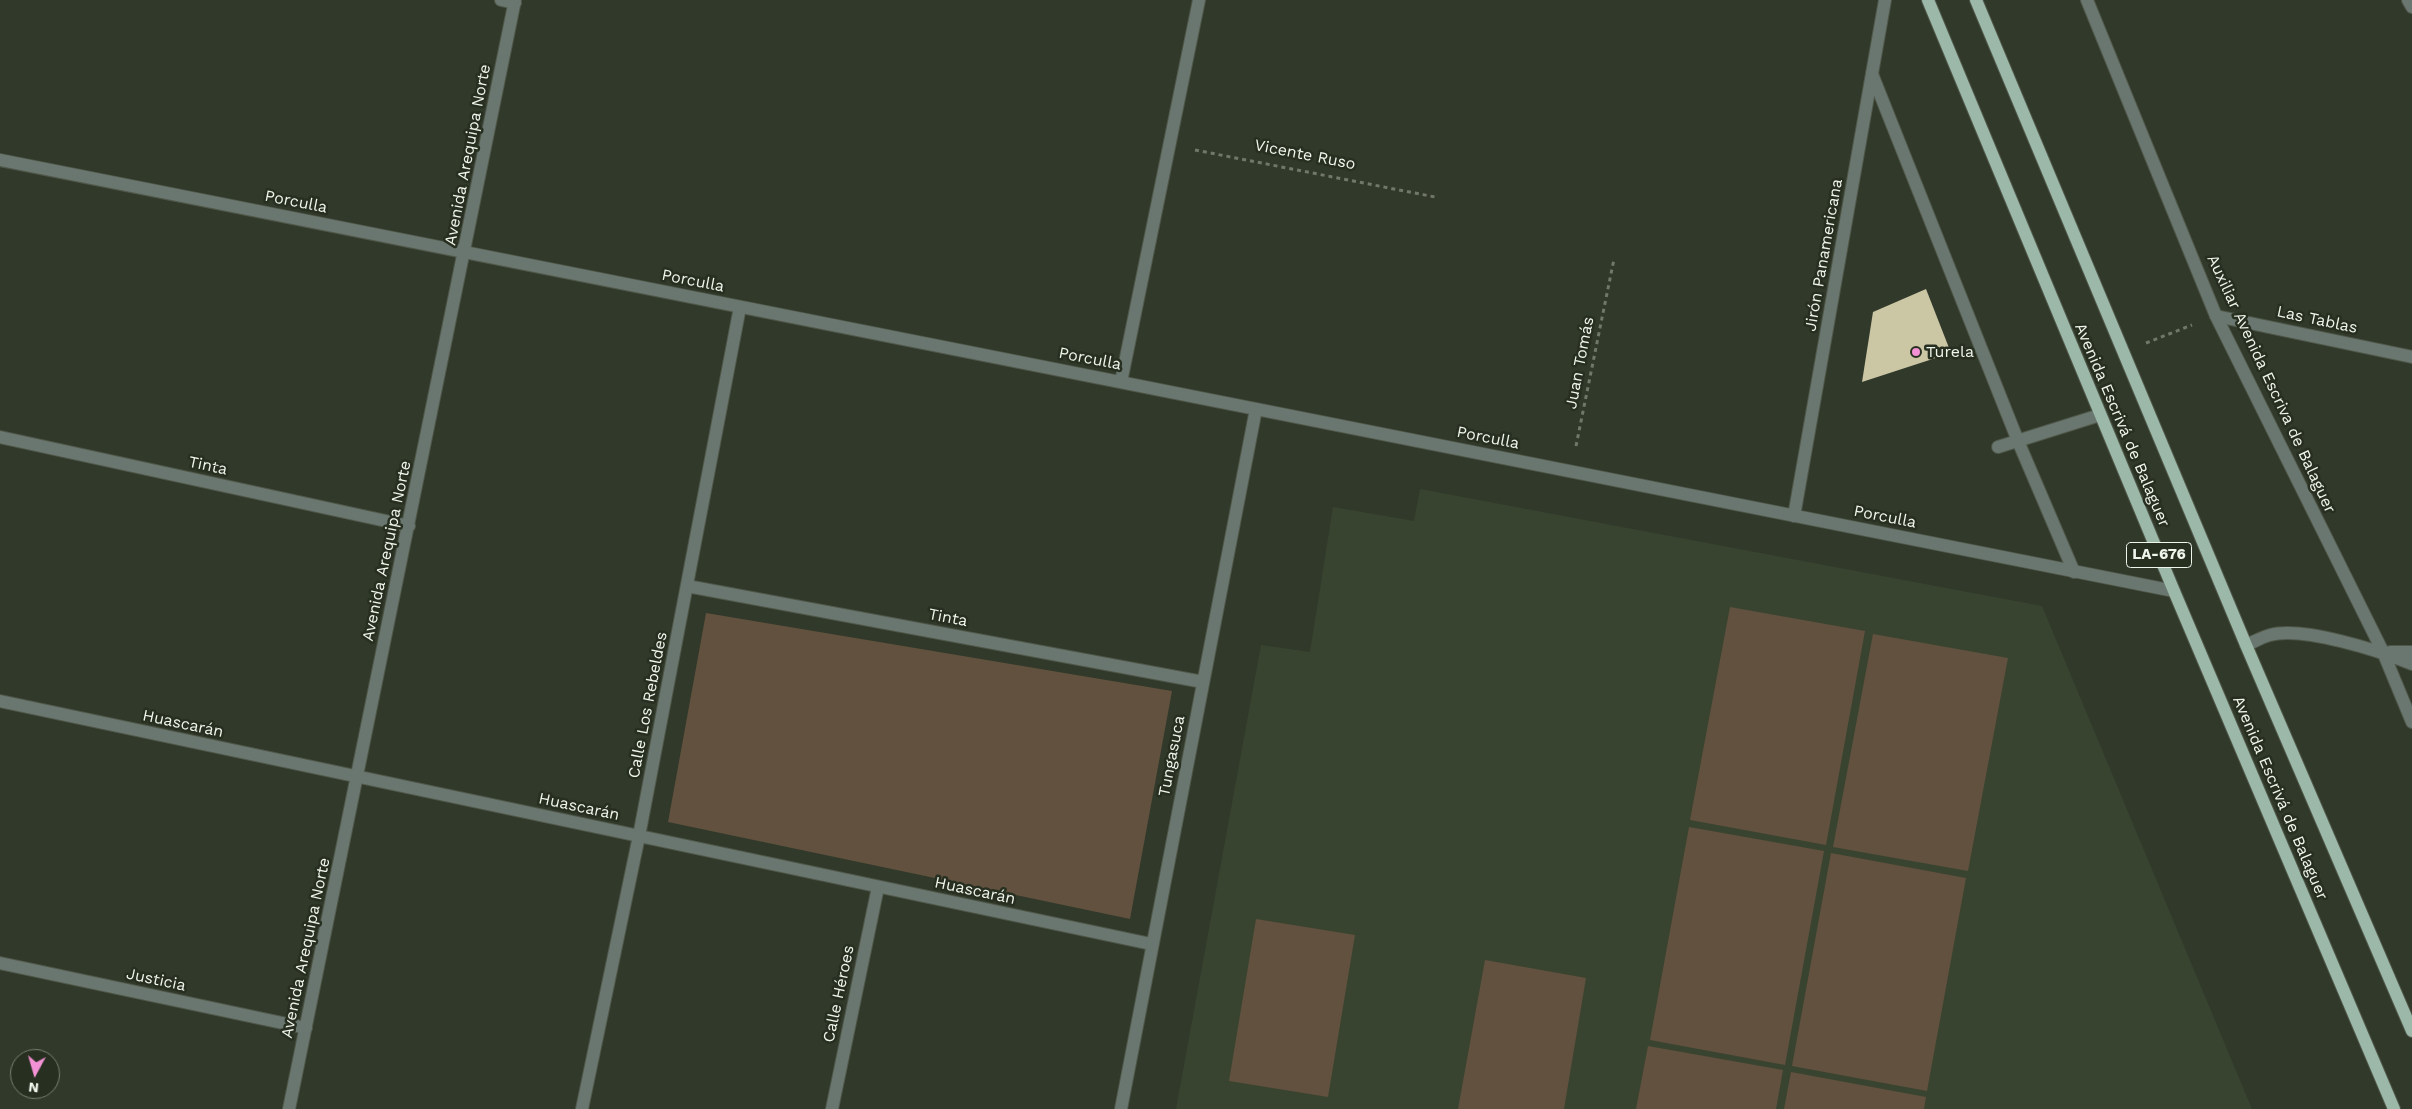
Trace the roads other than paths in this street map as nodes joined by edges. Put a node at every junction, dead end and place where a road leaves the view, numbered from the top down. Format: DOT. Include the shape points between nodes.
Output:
graph roads {
  1 [pos="501,0"];
  2 [pos="1200,0"];
  3 [pos="1885,0"];
  4 [pos="1928,0"];
  5 [pos="1976,0"];
  6 [pos="2087,0"];
  7 [pos="2408,0"];
  8 [pos="515,1"];
  9 [pos="2412,7"];
  10 [pos="1872,74"];
  11 [pos="0,160"];
  12 [pos="465,252"];
  13 [pos="740,307"];
  14 [pos="2216,316"];
  15 [pos="2412,357"];
  16 [pos="1121,382"];
  17 [pos="1256,409"];
  18 [pos="2100,415"];
  19 [pos="0,437"];
  20 [pos="2018,441"];
  21 [pos="1998,447"];
  22 [pos="1794,516"];
  23 [pos="409,526"];
  24 [pos="2074,572"];
  25 [pos="687,586"];
  26 [pos="2174,591"];
  27 [pos="2246,645"];
  28 [pos="2383,652"];
  29 [pos="2412,652"];
  30 [pos="2412,664"];
  31 [pos="1203,682"];
  32 [pos="0,701"];
  33 [pos="2412,722"];
  34 [pos="357,778"];
  35 [pos="640,836"];
  36 [pos="878,887"];
  37 [pos="1151,944"];
  38 [pos="0,963"];
  39 [pos="306,1028"];
  40 [pos="2412,1031"];
  41 [pos="289,1109"];
  42 [pos="582,1109"];
  43 [pos="832,1109"];
  44 [pos="1120,1109"];
  45 [pos="2394,1109"];
  1 -- 8 [label="street"];
  2 -- 16 [label="street"];
  3 -- 10 [label="street, Jirón Panamericana"];
  4 -- 18 [label="main road, Avenida Escrivá de Balaguer / LA-676"];
  5 -- 27 [label="main road, Avenida Escrivá de Balaguer / LA-676"];
  6 -- 14 [label="street, Auxiliar Avenida Escriva de Balaguer"];
  7 -- 9 [label="street"];
  8 -- 12 [label="street, Avenida Arequipa Norte"];
  10 -- 20 [label="street"];
  10 -- 22 [label="street, Jirón Panamericana"];
  11 -- 12 [label="street, Porculla"];
  12 -- 13 [label="street, Porculla"];
  12 -- 23 [label="street, Avenida Arequipa Norte"];
  13 -- 16 [label="street, Porculla"];
  13 -- 25 [label="street, Calle Los Rebeldes"];
  14 -- 15 [label="street, Las Tablas"];
  14 -- 28 [label="street, Auxiliar Avenida Escriva de Balaguer"];
  16 -- 17 [label="street, Porculla"];
  17 -- 22 [label="street, Porculla"];
  17 -- 31 [label="street, Tungasuca"];
  18 -- 20 [label="street"];
  18 -- 26 [label="main road, Avenida Escrivá de Balaguer / LA-676"];
  19 -- 23 [label="street, Tinta"];
  20 -- 21 [label="street"];
  20 -- 24 [label="street"];
  22 -- 24 [label="street, Porculla"];
  23 -- 34 [label="street, Avenida Arequipa Norte"];
  24 -- 26 [label="street, Porculla"];
  25 -- 31 [label="street, Tinta"];
  25 -- 35 [label="street, Calle Los Rebeldes"];
  26 -- 45 [label="main road, Avenida Escrivá de Balaguer / LA-676"];
  27 -- 28 [label="street" via="2272,634 2301,633"];
  27 -- 40 [label="main road, Avenida Escrivá de Balaguer / LA-676"];
  28 -- 29 [label="street"];
  28 -- 30 [label="street"];
  28 -- 33 [label="street, Auxiliar Avenida Escriva de Balaguer"];
  31 -- 37 [label="street, Tungasuca"];
  32 -- 34 [label="street, Huascarán"];
  34 -- 35 [label="street, Huascarán"];
  34 -- 39 [label="street, Avenida Arequipa Norte"];
  35 -- 36 [label="street, Huascarán"];
  35 -- 42 [label="street, Calle Los Rebeldes"];
  36 -- 37 [label="street, Huascarán"];
  36 -- 43 [label="street, Calle Héroes"];
  37 -- 44 [label="street, Tungasuca"];
  38 -- 39 [label="street, Justicia"];
  39 -- 41 [label="street, Avenida Arequipa Norte"];
}
